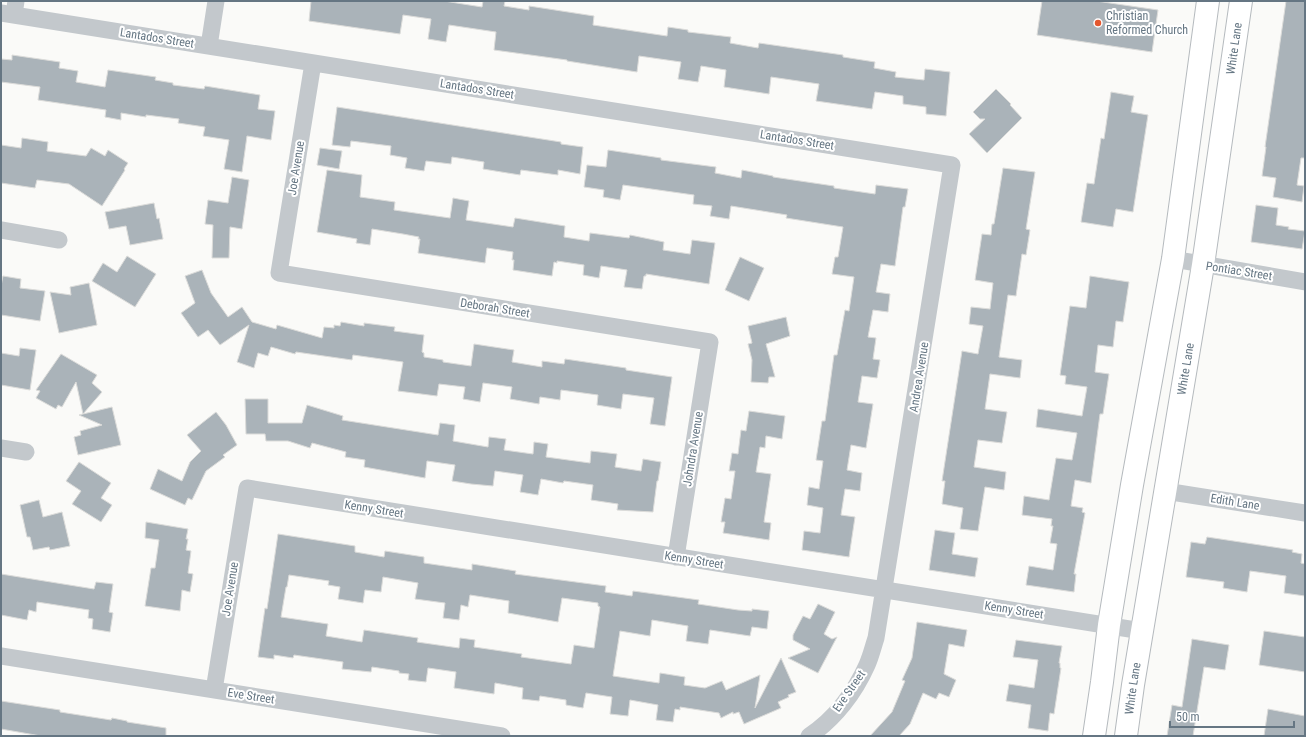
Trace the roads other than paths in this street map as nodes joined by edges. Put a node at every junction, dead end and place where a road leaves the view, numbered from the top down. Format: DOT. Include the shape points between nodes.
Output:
graph roads {
  1 [pos="216,1"];
  2 [pos="1208,1"];
  3 [pos="1241,1"];
  4 [pos="10,10"];
  5 [pos="208,46"];
  6 [pos="313,63"];
  7 [pos="952,165"];
  8 [pos="1,230"];
  9 [pos="59,240"];
  10 [pos="1172,259"];
  11 [pos="1203,265"];
  12 [pos="280,273"];
  13 [pos="1305,282"];
  14 [pos="710,342"];
  15 [pos="1,448"];
  16 [pos="26,452"];
  17 [pos="246,488"];
  18 [pos="1165,490"];
  19 [pos="1305,513"];
  20 [pos="676,557"];
  21 [pos="885,590"];
  22 [pos="1109,625"];
  23 [pos="1142,631"];
  24 [pos="1,656"];
  25 [pos="214,690"];
  26 [pos="502,736"];
  27 [pos="809,736"];
  28 [pos="1094,736"];
  29 [pos="1126,736"];
  1 -- 5 [label="street"];
  2 -- 10 [label="main road"];
  3 -- 11 [label="main road, White Lane"];
  4 -- 5 [label="street, Lantados Street"];
  5 -- 6 [label="street, Lantados Street"];
  6 -- 7 [label="street, Lantados Street"];
  6 -- 12 [label="street, Joe Avenue"];
  7 -- 21 [label="street, Andrea Avenue"];
  8 -- 9 [label="street"];
  10 -- 11 [label="street, Pontiac Street"];
  10 -- 22 [label="main road"];
  11 -- 13 [label="street, Pontiac Street"];
  11 -- 18 [label="main road, White Lane"];
  12 -- 14 [label="street, Deborah Street"];
  14 -- 20 [label="street, Johndra Avenue"];
  15 -- 16 [label="street"];
  17 -- 20 [label="street, Kenny Street"];
  17 -- 25 [label="street, Joe Avenue"];
  18 -- 19 [label="street, Edith Lane"];
  18 -- 23 [label="main road, White Lane"];
  20 -- 21 [label="street, Kenny Street"];
  21 -- 22 [label="street, Kenny Street"];
  21 -- 27 [label="street, Eve Street" via="876,638 857,685 842,706"];
  22 -- 23 [label="street, Kenny Street"];
  22 -- 28 [label="main road"];
  23 -- 29 [label="main road, White Lane"];
  24 -- 25 [label="street, Eve Street"];
  25 -- 26 [label="street, Eve Street"];
}
